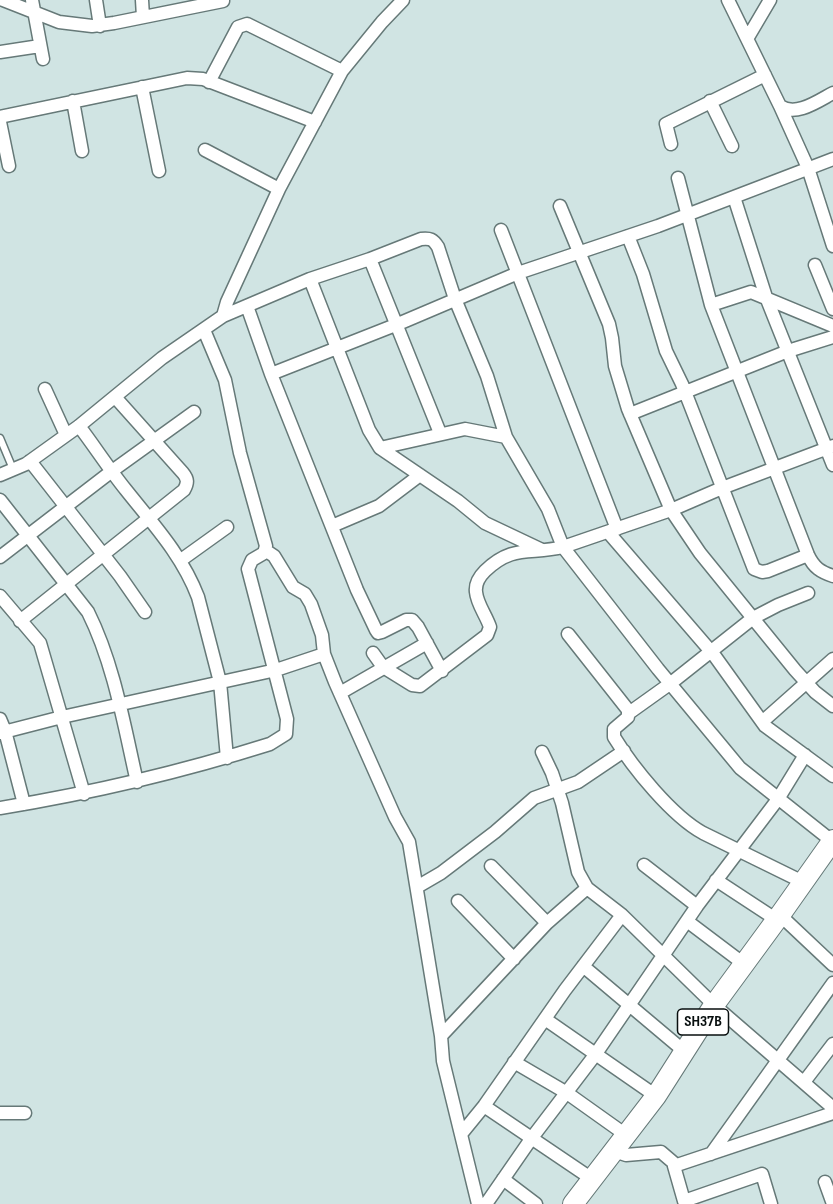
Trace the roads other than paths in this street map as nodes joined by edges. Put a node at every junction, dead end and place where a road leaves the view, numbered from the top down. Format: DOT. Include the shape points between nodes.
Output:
graph roads {
  1 [pos="3,0"];
  2 [pos="32,0"];
  3 [pos="96,0"];
  4 [pos="142,0"];
  5 [pos="403,0"];
  6 [pos="728,0"];
  7 [pos="770,0"];
  8 [pos="223,1"];
  9 [pos="201,3"];
  10 [pos="34,14"];
  11 [pos="143,17"];
  12 [pos="100,26"];
  13 [pos="747,39"];
  14 [pos="40,46"];
  15 [pos="0,52"];
  16 [pos="43,59"];
  17 [pos="342,71"];
  18 [pos="765,75"];
  19 [pos="209,81"];
  20 [pos="141,87"];
  21 [pos="832,95"];
  22 [pos="72,101"];
  23 [pos="710,101"];
  24 [pos="780,106"];
  25 [pos="0,117"];
  26 [pos="0,122"];
  27 [pos="315,122"];
  28 [pos="671,144"];
  29 [pos="732,146"];
  30 [pos="205,150"];
  31 [pos="82,151"];
  32 [pos="833,159"];
  33 [pos="9,166"];
  34 [pos="808,168"];
  35 [pos="159,171"];
  36 [pos="678,178"];
  37 [pos="279,189"];
  38 [pos="734,197"];
  39 [pos="560,206"];
  40 [pos="686,215"];
  41 [pos="501,230"];
  42 [pos="628,236"];
  43 [pos="833,246"];
  44 [pos="579,252"];
  45 [pos="370,259"];
  46 [pos="815,265"];
  47 [pos="518,273"];
  48 [pos="310,279"];
  49 [pos="766,297"];
  50 [pos="455,299"];
  51 [pos="711,305"];
  52 [pos="247,306"];
  53 [pos="833,309"];
  54 [pos="223,316"];
  55 [pos="398,324"];
  56 [pos="833,326"];
  57 [pos="204,330"];
  58 [pos="833,337"];
  59 [pos="336,348"];
  60 [pos="788,351"];
  61 [pos="735,371"];
  62 [pos="271,374"];
  63 [pos="45,389"];
  64 [pos="685,392"];
  65 [pos="115,396"];
  66 [pos="194,412"];
  67 [pos="630,414"];
  68 [pos="79,426"];
  69 [pos="440,433"];
  70 [pos="66,435"];
  71 [pos="506,437"];
  72 [pos="0,438"];
  73 [pos="155,442"];
  74 [pos="380,448"];
  75 [pos="830,448"];
  76 [pos="30,461"];
  77 [pos="833,465"];
  78 [pos="774,468"];
  79 [pos="13,470"];
  80 [pos="112,471"];
  81 [pos="420,475"];
  82 [pos="0,476"];
  83 [pos="722,488"];
  84 [pos="0,500"];
  85 [pos="66,507"];
  86 [pos="671,510"];
  87 [pos="148,518"];
  88 [pos="332,526"];
  89 [pos="227,527"];
  90 [pos="613,530"];
  91 [pos="28,535"];
  92 [pos="563,548"];
  93 [pos="265,550"];
  94 [pos="543,551"];
  95 [pos="103,555"];
  96 [pos="808,555"];
  97 [pos="0,557"];
  98 [pos="181,560"];
  99 [pos="833,576"];
  100 [pos="66,583"];
  101 [pos="808,593"];
  102 [pos="0,596"];
  103 [pos="145,612"];
  104 [pos="753,618"];
  105 [pos="20,621"];
  106 [pos="568,634"];
  107 [pos="427,643"];
  108 [pos="710,650"];
  109 [pos="373,653"];
  110 [pos="324,654"];
  111 [pos="833,658"];
  112 [pos="382,667"];
  113 [pos="276,670"];
  114 [pos="442,671"];
  115 [pos="220,682"];
  116 [pos="807,683"];
  117 [pos="671,684"];
  118 [pos="340,693"];
  119 [pos="119,705"];
  120 [pos="833,706"];
  121 [pos="629,713"];
  122 [pos="62,717"];
  123 [pos="0,718"];
  124 [pos="762,722"];
  125 [pos="3,732"];
  126 [pos="624,751"];
  127 [pos="542,752"];
  128 [pos="806,755"];
  129 [pos="227,758"];
  130 [pos="833,776"];
  131 [pos="137,782"];
  132 [pos="556,788"];
  133 [pos="84,794"];
  134 [pos="778,799"];
  135 [pos="24,804"];
  136 [pos="0,808"];
  137 [pos="832,841"];
  138 [pos="738,851"];
  139 [pos="644,865"];
  140 [pos="491,866"];
  141 [pos="716,880"];
  142 [pos="803,882"];
  143 [pos="417,887"];
  144 [pos="587,888"];
  145 [pos="458,901"];
  146 [pos="697,906"];
  147 [pos="622,915"];
  148 [pos="779,918"];
  149 [pos="687,921"];
  150 [pos="547,923"];
  151 [pos="663,956"];
  152 [pos="514,959"];
  153 [pos="744,964"];
  154 [pos="833,965"];
  155 [pos="583,966"];
  156 [pos="833,983"];
  157 [pos="629,1005"];
  158 [pos="714,1005"];
  159 [pos="545,1019"];
  160 [pos="441,1036"];
  161 [pos="833,1044"];
  162 [pos="684,1052"];
  163 [pos="595,1055"];
  164 [pos="778,1060"];
  165 [pos="514,1062"];
  166 [pos="804,1082"];
  167 [pos="567,1093"];
  168 [pos="656,1096"];
  169 [pos="484,1106"];
  170 [pos="833,1108"];
  171 [pos="0,1113"];
  172 [pos="25,1113"];
  173 [pos="833,1113"];
  174 [pos="462,1134"];
  175 [pos="626,1135"];
  176 [pos="531,1138"];
  177 [pos="614,1151"];
  178 [pos="711,1154"];
  179 [pos="675,1164"];
  180 [pos="503,1179"];
  181 [pos="592,1179"];
  182 [pos="825,1182"];
  183 [pos="704,1199"];
  184 [pos="833,1203"];
  185 [pos="478,1204"];
  186 [pos="486,1204"];
  187 [pos="536,1204"];
  188 [pos="573,1204"];
  189 [pos="771,1204"];
  1 -- 10 [label="street"];
  2 -- 10 [label="street"];
  3 -- 12 [label="street"];
  4 -- 11 [label="street"];
  5 -- 17 [label="street"];
  6 -- 13 [label="street"];
  7 -- 13 [label="street"];
  8 -- 9 [label="street"];
  9 -- 11 [label="street"];
  10 -- 12 [label="street" via="59,22"];
  10 -- 14 [label="street"];
  11 -- 12 [label="street"];
  13 -- 18 [label="street"];
  14 -- 15 [label="street"];
  14 -- 16 [label="street"];
  17 -- 19 [label="street" via="246,24 238,27"];
  17 -- 27 [label="street"];
  18 -- 23 [label="street"];
  18 -- 24 [label="street"];
  19 -- 20 [label="street" via="187,78"];
  19 -- 27 [label="street"];
  20 -- 22 [label="street"];
  20 -- 35 [label="street"];
  21 -- 24 [label="street" via="796,109"];
  22 -- 25 [label="street"];
  22 -- 31 [label="street"];
  23 -- 28 [label="street" via="666,124"];
  23 -- 29 [label="street"];
  24 -- 34 [label="street"];
  26 -- 33 [label="street"];
  27 -- 37 [label="street"];
  30 -- 37 [label="street"];
  32 -- 34 [label="street"];
  34 -- 38 [label="street"];
  34 -- 43 [label="street"];
  36 -- 40 [label="street"];
  37 -- 54 [label="street"];
  38 -- 40 [label="street"];
  38 -- 49 [label="street"];
  39 -- 44 [label="street"];
  40 -- 42 [label="street"];
  40 -- 51 [label="street"];
  41 -- 47 [label="street"];
  42 -- 44 [label="street"];
  42 -- 64 [label="street" via="666,351"];
  44 -- 47 [label="street"];
  44 -- 67 [label="street" via="609,324 615,366"];
  45 -- 48 [label="street"];
  45 -- 50 [label="street" via="429,238 438,247"];
  45 -- 55 [label="street"];
  46 -- 53 [label="street"];
  47 -- 50 [label="street"];
  47 -- 90 [label="street"];
  48 -- 52 [label="street"];
  48 -- 59 [label="street"];
  49 -- 51 [label="street" via="746,292"];
  49 -- 56 [label="street"];
  49 -- 60 [label="street"];
  50 -- 55 [label="street"];
  50 -- 71 [label="street" via="487,376"];
  51 -- 61 [label="street"];
  52 -- 54 [label="street"];
  52 -- 62 [label="street"];
  54 -- 57 [label="street"];
  55 -- 59 [label="street"];
  55 -- 69 [label="street"];
  57 -- 65 [label="street"];
  57 -- 93 [label="street" via="225,380"];
  58 -- 60 [label="street"];
  59 -- 62 [label="street"];
  59 -- 74 [label="street"];
  60 -- 61 [label="street"];
  60 -- 75 [label="street"];
  61 -- 64 [label="street"];
  61 -- 78 [label="street"];
  62 -- 88 [label="street"];
  63 -- 70 [label="street"];
  64 -- 67 [label="street"];
  64 -- 83 [label="street"];
  65 -- 68 [label="street"];
  65 -- 73 [label="street"];
  66 -- 73 [label="street"];
  67 -- 86 [label="street"];
  68 -- 70 [label="street"];
  68 -- 80 [label="street"];
  69 -- 71 [label="street" via="465,429"];
  69 -- 74 [label="street"];
  70 -- 76 [label="street"];
  71 -- 92 [label="street" via="548,509"];
  72 -- 79 [label="lane"];
  73 -- 80 [label="street"];
  73 -- 87 [label="street" via="187,478 187,484"];
  74 -- 81 [label="street"];
  75 -- 77 [label="street"];
  75 -- 78 [label="street"];
  76 -- 79 [label="street"];
  76 -- 85 [label="street"];
  78 -- 83 [label="street"];
  78 -- 96 [label="street"];
  79 -- 82 [label="street"];
  80 -- 85 [label="street"];
  80 -- 87 [label="street"];
  81 -- 88 [label="street" via="379,506"];
  81 -- 94 [label="street" via="485,522"];
  83 -- 86 [label="street"];
  83 -- 96 [label="street" via="754,569 768,571"];
  84 -- 91 [label="street"];
  85 -- 91 [label="street"];
  85 -- 95 [label="street"];
  86 -- 90 [label="street"];
  86 -- 104 [label="street"];
  87 -- 95 [label="street"];
  87 -- 98 [label="street"];
  88 -- 107 [label="street" via="378,633 412,620"];
  89 -- 98 [label="street"];
  90 -- 92 [label="street"];
  90 -- 108 [label="street"];
  91 -- 97 [label="street"];
  91 -- 100 [label="street"];
  92 -- 94 [label="street"];
  92 -- 117 [label="street"];
  93 -- 110 [label="street" via="311,604"];
  93 -- 113 [label="street" via="252,560 248,569"];
  94 -- 114 [label="street" via="508,554 481,575 476,594 489,623 487,635"];
  95 -- 100 [label="street"];
  95 -- 103 [label="street"];
  96 -- 99 [label="street" via="820,571"];
  98 -- 115 [label="street" via="198,597"];
  100 -- 105 [label="street"];
  100 -- 119 [label="street" via="94,624"];
  101 -- 104 [label="street"];
  102 -- 105 [label="street"];
  104 -- 108 [label="street"];
  104 -- 116 [label="street"];
  105 -- 122 [label="street" via="40,643"];
  106 -- 121 [label="street"];
  107 -- 112 [label="street"];
  107 -- 114 [label="street"];
  108 -- 117 [label="street"];
  108 -- 124 [label="street"];
  109 -- 112 [label="street"];
  110 -- 113 [label="street"];
  110 -- 118 [label="street"];
  111 -- 116 [label="street"];
  112 -- 114 [label="street" via="416,687"];
  112 -- 118 [label="street"];
  113 -- 115 [label="street"];
  113 -- 129 [label="street" via="287,719 286,734 270,744"];
  115 -- 119 [label="street"];
  115 -- 129 [label="street"];
  116 -- 120 [label="street"];
  116 -- 124 [label="street"];
  117 -- 121 [label="street"];
  117 -- 134 [label="street" via="741,768"];
  118 -- 143 [label="street" via="409,842"];
  119 -- 122 [label="street"];
  119 -- 131 [label="street"];
  121 -- 126 [label="street" via="613,733"];
  122 -- 125 [label="street"];
  122 -- 133 [label="street"];
  123 -- 125 [label="street"];
  124 -- 128 [label="street"];
  125 -- 135 [label="street"];
  126 -- 132 [label="street" via="578,782"];
  126 -- 138 [label="street" via="681,818"];
  127 -- 132 [label="street"];
  128 -- 130 [label="street"];
  128 -- 134 [label="street"];
  129 -- 131 [label="street"];
  131 -- 133 [label="street"];
  132 -- 143 [label="street" via="534,798 495,832"];
  132 -- 144 [label="street" via="578,872"];
  133 -- 135 [label="street"];
  134 -- 137 [label="street"];
  134 -- 138 [label="street"];
  135 -- 136 [label="street"];
  137 -- 142 [label="main road, SH37B"];
  138 -- 141 [label="street"];
  138 -- 142 [label="street"];
  139 -- 146 [label="street"];
  140 -- 150 [label="street"];
  141 -- 146 [label="street"];
  141 -- 148 [label="street"];
  142 -- 148 [label="main road, SH37B"];
  143 -- 160 [label="street"];
  144 -- 147 [label="street"];
  144 -- 150 [label="street"];
  145 -- 152 [label="street"];
  146 -- 149 [label="street"];
  147 -- 151 [label="street"];
  147 -- 155 [label="street"];
  148 -- 153 [label="main road, SH37B"];
  148 -- 154 [label="street"];
  149 -- 151 [label="street"];
  149 -- 153 [label="street"];
  150 -- 152 [label="street"];
  151 -- 157 [label="street"];
  151 -- 158 [label="street"];
  152 -- 160 [label="street"];
  153 -- 158 [label="main road, SH37B"];
  155 -- 157 [label="street"];
  155 -- 159 [label="street"];
  156 -- 164 [label="street"];
  157 -- 162 [label="street"];
  157 -- 163 [label="street"];
  158 -- 162 [label="main road, SH37B"];
  158 -- 164 [label="street"];
  159 -- 163 [label="street"];
  159 -- 165 [label="street"];
  160 -- 174 [label="street" via="443,1061"];
  161 -- 166 [label="street"];
  162 -- 168 [label="main road, SH37B"];
  163 -- 167 [label="street"];
  163 -- 168 [label="street"];
  164 -- 166 [label="street"];
  164 -- 178 [label="street"];
  165 -- 167 [label="street"];
  165 -- 169 [label="street"];
  166 -- 170 [label="street"];
  167 -- 175 [label="street"];
  167 -- 176 [label="street"];
  168 -- 175 [label="main road, SH37B"];
  169 -- 174 [label="street"];
  169 -- 176 [label="street"];
  171 -- 172 [label="street"];
  173 -- 178 [label="street"];
  174 -- 185 [label="street"];
  175 -- 177 [label="main road, SH37B"];
  176 -- 180 [label="street"];
  176 -- 181 [label="street"];
  177 -- 179 [label="street" via="627,1155 661,1152"];
  177 -- 181 [label="main road, SH37B"];
  178 -- 179 [label="street"];
  179 -- 183 [label="street" via="684,1201"];
  180 -- 186 [label="street"];
  180 -- 187 [label="street"];
  181 -- 188 [label="main road, SH37B"];
  182 -- 184 [label="street"];
  183 -- 189 [label="street" via="762,1174"];
}
